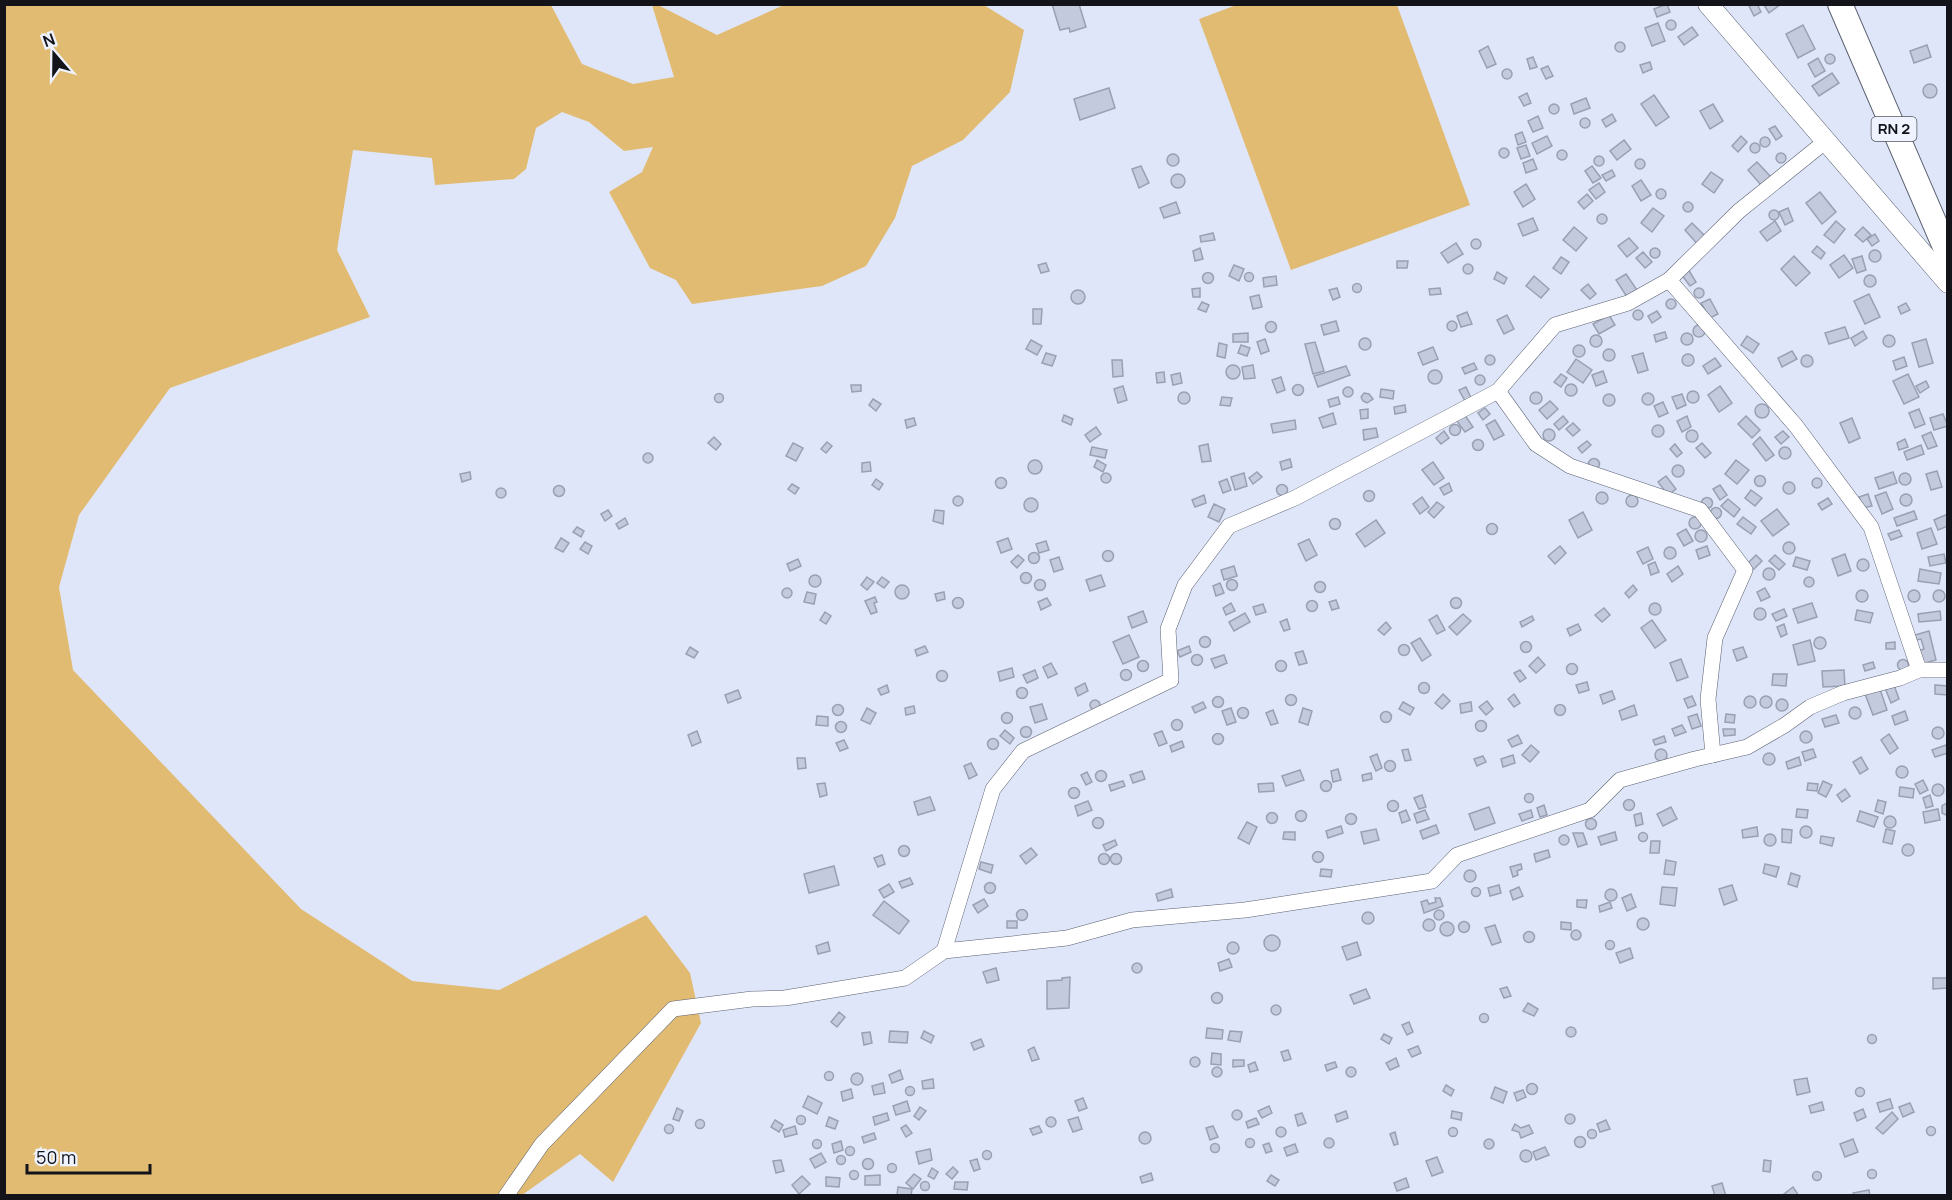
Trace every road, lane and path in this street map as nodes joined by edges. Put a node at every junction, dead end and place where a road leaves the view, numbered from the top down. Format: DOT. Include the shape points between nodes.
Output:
graph roads {
  1 [pos="1708,4"];
  2 [pos="1842,6"];
  3 [pos="1826,141"];
  4 [pos="1947,254"];
  5 [pos="1669,280"];
  6 [pos="1947,283"];
  7 [pos="1498,390"];
  8 [pos="1919,670"];
  9 [pos="1947,670"];
  10 [pos="1713,755"];
  11 [pos="944,951"];
  12 [pos="506,1196"];
  1 -- 3 [label="street"];
  2 -- 4 [label="main road, RN 2"];
  3 -- 5 [label="street" via="1739,211"];
  3 -- 6 [label="street"];
  5 -- 7 [label="street" via="1628,303 1556,325"];
  5 -- 8 [label="street" via="1796,426 1871,527"];
  7 -- 10 [label="street" via="1536,444 1570,466 1700,510 1745,570 1715,638 1707,699"];
  7 -- 11 [label="street" via="1295,498 1229,526 1185,585 1168,629 1171,680 1023,751 993,789"];
  8 -- 9 [label="street"];
  8 -- 10 [label="street" via="1843,693 1810,707 1747,747"];
  10 -- 11 [label="street" via="1620,780 1590,810 1457,855 1432,880 1245,910 1132,920 1067,938"];
  11 -- 12 [label="street" via="905,978 785,998 673,1009 542,1144"];
}
